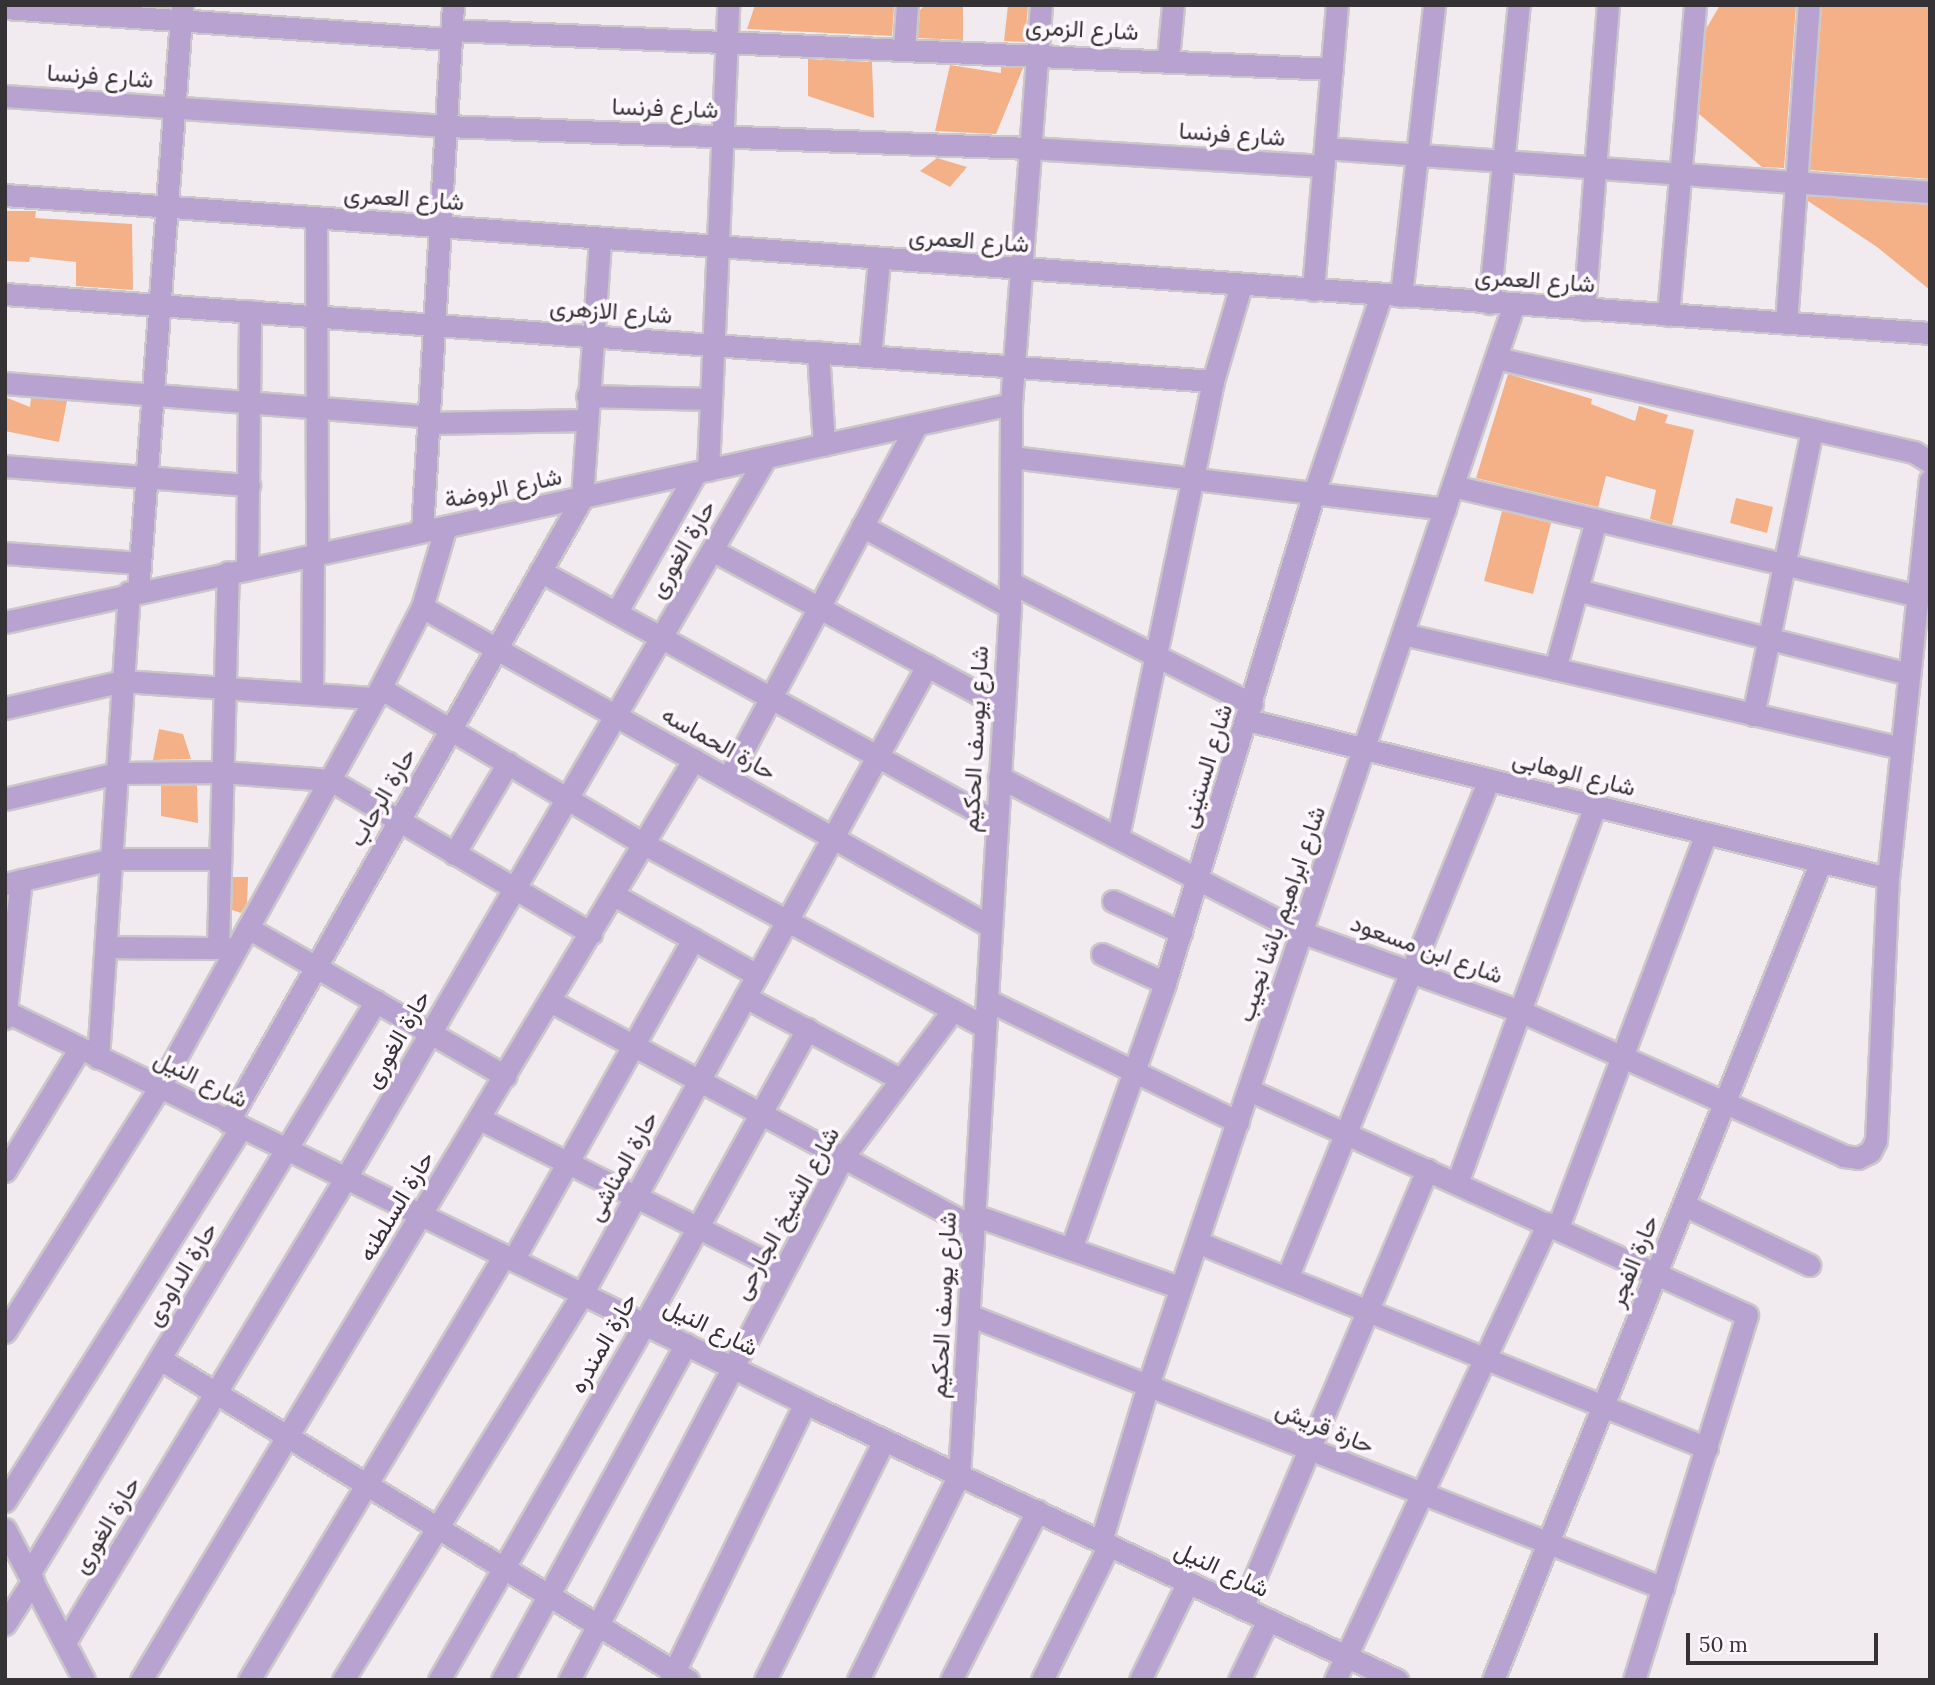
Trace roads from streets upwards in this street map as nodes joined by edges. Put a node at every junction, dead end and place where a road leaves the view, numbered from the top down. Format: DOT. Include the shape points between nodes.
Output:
graph roads {
  1 [pos="453,5"];
  2 [pos="728,5"];
  3 [pos="907,5"];
  4 [pos="1041,5"];
  5 [pos="1173,5"];
  6 [pos="1337,5"];
  7 [pos="1434,5"];
  8 [pos="1519,5"];
  9 [pos="1608,5"];
  10 [pos="1695,5"];
  11 [pos="1809,5"];
  12 [pos="5,8"];
  13 [pos="182,13"];
  14 [pos="451,35"];
  15 [pos="726,41"];
  16 [pos="904,48"];
  17 [pos="1037,53"];
  18 [pos="1168,59"];
  19 [pos="1332,69"];
  20 [pos="5,96"];
  21 [pos="174,107"];
  22 [pos="446,126"];
  23 [pos="722,136"];
  24 [pos="1030,148"];
  25 [pos="1417,155"];
  26 [pos="1324,157"];
  27 [pos="1503,161"];
  28 [pos="1596,168"];
  29 [pos="1681,174"];
  30 [pos="1796,183"];
  31 [pos="1930,192"];
  32 [pos="5,195"];
  33 [pos="166,207"];
  34 [pos="316,218"];
  35 [pos="440,228"];
  36 [pos="600,239"];
  37 [pos="718,248"];
  38 [pos="879,260"];
  39 [pos="1021,270"];
  40 [pos="1241,285"];
  41 [pos="1313,290"];
  42 [pos="5,294"];
  43 [pos="1391,296"];
  44 [pos="1489,303"];
  45 [pos="159,304"];
  46 [pos="1514,304"];
  47 [pos="1584,309"];
  48 [pos="250,311"];
  49 [pos="1668,315"];
  50 [pos="317,316"];
  51 [pos="1787,323"];
  52 [pos="434,325"];
  53 [pos="1930,333"];
  54 [pos="592,336"];
  55 [pos="713,345"];
  56 [pos="818,352"];
  57 [pos="870,356"];
  58 [pos="1496,358"];
  59 [pos="1014,367"];
  60 [pos="1213,381"];
  61 [pos="5,383"];
  62 [pos="152,394"];
  63 [pos="587,396"];
  64 [pos="711,399"];
  65 [pos="249,402"];
  66 [pos="1011,404"];
  67 [pos="317,407"];
  68 [pos="429,420"];
  69 [pos="585,420"];
  70 [pos="916,426"];
  71 [pos="1812,429"];
  72 [pos="824,445"];
  73 [pos="766,457"];
  74 [pos="1011,457"];
  75 [pos="1922,457"];
  76 [pos="5,467"];
  77 [pos="702,471"];
  78 [pos="146,477"];
  79 [pos="1193,478"];
  80 [pos="1930,480"];
  81 [pos="249,485"];
  82 [pos="1452,486"];
  83 [pos="1314,493"];
  84 [pos="582,498"];
  85 [pos="1445,509"];
  86 [pos="1596,520"];
  87 [pos="446,526"];
  88 [pos="862,526"];
  89 [pos="422,531"];
  90 [pos="712,550"];
  91 [pos="5,552"];
  92 [pos="315,553"];
  93 [pos="139,563"];
  94 [pos="1784,564"];
  95 [pos="237,570"];
  96 [pos="541,571"];
  97 [pos="1010,582"];
  98 [pos="1577,590"];
  99 [pos="133,592"];
  100 [pos="1917,596"];
  101 [pos="422,607"];
  102 [pos="819,607"];
  103 [pos="1010,607"];
  104 [pos="616,612"];
  105 [pos="5,622"];
  106 [pos="1403,634"];
  107 [pos="661,638"];
  108 [pos="1769,638"];
  109 [pos="497,647"];
  110 [pos="1156,655"];
  111 [pos="928,666"];
  112 [pos="1555,669"];
  113 [pos="1909,674"];
  114 [pos="123,681"];
  115 [pos="225,686"];
  116 [pos="312,693"];
  117 [pos="377,693"];
  118 [pos="771,698"];
  119 [pos="1004,707"];
  120 [pos="5,708"];
  121 [pos="1250,712"];
  122 [pos="616,715"];
  123 [pos="1754,715"];
  124 [pos="450,730"];
  125 [pos="1364,748"];
  126 [pos="1901,748"];
  127 [pos="877,756"];
  128 [pos="695,758"];
  129 [pos="508,763"];
  130 [pos="223,772"];
  131 [pos="117,773"];
  132 [pos="728,778"];
  133 [pos="999,778"];
  134 [pos="330,779"];
  135 [pos="1489,779"];
  136 [pos="5,799"];
  137 [pos="567,799"];
  138 [pos="1595,806"];
  139 [pos="399,821"];
  140 [pos="997,822"];
  141 [pos="1706,833"];
  142 [pos="1118,836"];
  143 [pos="833,837"];
  144 [pos="644,844"];
  145 [pos="454,854"];
  146 [pos="111,859"];
  147 [pos="220,859"];
  148 [pos="1821,861"];
  149 [pos="1198,878"];
  150 [pos="1888,878"];
  151 [pos="13,882"];
  152 [pos="514,889"];
  153 [pos="614,895"];
  154 [pos="1113,901"];
  155 [pos="787,921"];
  156 [pos="990,926"];
  157 [pos="248,928"];
  158 [pos="1181,932"];
  159 [pos="591,933"];
  160 [pos="1303,933"];
  161 [pos="693,939"];
  162 [pos="106,947"];
  163 [pos="227,948"];
  164 [pos="1102,954"];
  165 [pos="316,967"];
  166 [pos="1412,971"];
  167 [pos="757,975"];
  168 [pos="1165,983"];
  169 [pos="746,997"];
  170 [pos="987,1000"];
  171 [pos="376,1001"];
  172 [pos="550,1001"];
  173 [pos="953,1010"];
  174 [pos="1520,1011"];
  175 [pos="6,1014"];
  176 [pos="985,1027"];
  177 [pos="807,1029"];
  178 [pos="431,1033"];
  179 [pos="633,1046"];
  180 [pos="89,1053"];
  181 [pos="1622,1056"];
  182 [pos="1134,1071"];
  183 [pos="505,1076"];
  184 [pos="900,1079"];
  185 [pos="699,1081"];
  186 [pos="159,1088"];
  187 [pos="1249,1090"];
  188 [pos="1725,1102"];
  189 [pos="761,1114"];
  190 [pos="480,1119"];
  191 [pos="1238,1122"];
  192 [pos="235,1125"];
  193 [pos="1346,1133"];
  194 [pos="286,1150"];
  195 [pos="843,1157"];
  196 [pos="568,1163"];
  197 [pos="1427,1169"];
  198 [pos="5,1171"];
  199 [pos="345,1179"];
  200 [pos="1457,1183"];
  201 [pos="635,1196"];
  202 [pos="1684,1205"];
  203 [pos="421,1216"];
  204 [pos="974,1221"];
  205 [pos="1553,1225"];
  206 [pos="698,1228"];
  207 [pos="1197,1242"];
  208 [pos="1071,1249"];
  209 [pos="508,1259"];
  210 [pos="1809,1265"];
  211 [pos="783,1270"];
  212 [pos="1657,1272"];
  213 [pos="1287,1279"];
  214 [pos="1181,1288"];
  215 [pos="582,1294"];
  216 [pos="1367,1311"];
  217 [pos="968,1315"];
  218 [pos="645,1323"];
  219 [pos="5,1332"];
  220 [pos="686,1344"];
  221 [pos="160,1359"];
  222 [pos="1485,1359"];
  223 [pos="732,1367"];
  224 [pos="1148,1385"];
  225 [pos="217,1393"];
  226 [pos="805,1403"];
  227 [pos="1603,1406"];
  228 [pos="289,1437"];
  229 [pos="884,1440"];
  230 [pos="1309,1448"];
  231 [pos="1707,1448"];
  232 [pos="959,1475"];
  233 [pos="367,1485"];
  234 [pos="1422,1494"];
  235 [pos="5,1501"];
  236 [pos="1037,1511"];
  237 [pos="437,1527"];
  238 [pos="5,1529"];
  239 [pos="1105,1543"];
  240 [pos="1548,1543"];
  241 [pos="504,1568"];
  242 [pos="31,1577"];
  243 [pos="1188,1582"];
  244 [pos="1663,1588"];
  245 [pos="548,1595"];
  246 [pos="12,1598"];
  247 [pos="1242,1608"];
  248 [pos="1268,1620"];
  249 [pos="5,1624"];
  250 [pos="597,1625"];
  251 [pos="65,1642"];
  252 [pos="1346,1656"];
  253 [pos="677,1677"];
  254 [pos="84,1680"];
  255 [pos="141,1680"];
  256 [pos="249,1680"];
  257 [pos="343,1680"];
  258 [pos="439,1680"];
  259 [pos="502,1680"];
  260 [pos="569,1680"];
  261 [pos="765,1680"];
  262 [pos="858,1680"];
  263 [pos="951,1680"];
  264 [pos="1042,1680"];
  265 [pos="1140,1680"];
  266 [pos="1239,1680"];
  267 [pos="1335,1680"];
  268 [pos="1397,1680"];
  269 [pos="1493,1680"];
  270 [pos="1634,1680"];
  1 -- 14 [label="street"];
  2 -- 15 [label="street"];
  3 -- 16 [label="street"];
  4 -- 17 [label="street, شارع يوسف الحكيم"];
  5 -- 18 [label="street"];
  6 -- 19 [label="street"];
  7 -- 25 [label="street, شارع الستينى"];
  8 -- 27 [label="street"];
  9 -- 28 [label="street"];
  10 -- 29 [label="street"];
  11 -- 30 [label="street"];
  12 -- 13 [label="street, شارع الزمرى"];
  13 -- 14 [label="street, شارع الزمرى"];
  13 -- 21 [label="street"];
  14 -- 15 [label="street, شارع الزمرى"];
  14 -- 22 [label="street"];
  15 -- 16 [label="street, شارع الزمرى"];
  15 -- 23 [label="street"];
  16 -- 17 [label="street, شارع الزمرى"];
  17 -- 18 [label="street, شارع الزمرى"];
  17 -- 24 [label="street, شارع يوسف الحكيم"];
  18 -- 19 [label="street, شارع الزمرى"];
  19 -- 26 [label="street"];
  20 -- 21 [label="street, شارع فرنسا"];
  21 -- 22 [label="street, شارع فرنسا"];
  21 -- 33 [label="street"];
  22 -- 23 [label="street, شارع فرنسا"];
  22 -- 35 [label="street"];
  23 -- 24 [label="street, شارع فرنسا"];
  23 -- 37 [label="street"];
  24 -- 26 [label="street, شارع فرنسا"];
  24 -- 39 [label="street, شارع يوسف الحكيم"];
  25 -- 26 [label="street, شارع فرنسا"];
  25 -- 27 [label="street, شارع فرنسا"];
  25 -- 43 [label="street, شارع الستينى"];
  26 -- 41 [label="street"];
  27 -- 28 [label="street, شارع فرنسا"];
  27 -- 44 [label="street"];
  28 -- 29 [label="street, شارع فرنسا"];
  28 -- 47 [label="street"];
  29 -- 30 [label="street, شارع فرنسا"];
  29 -- 49 [label="street"];
  30 -- 31 [label="street, شارع فرنسا"];
  30 -- 51 [label="street"];
  32 -- 33 [label="street, شارع العمرى"];
  33 -- 34 [label="street, شارع العمرى"];
  33 -- 45 [label="street"];
  34 -- 35 [label="street, شارع العمرى"];
  34 -- 50 [label="street"];
  35 -- 36 [label="street, شارع العمرى"];
  35 -- 52 [label="street"];
  36 -- 37 [label="street, شارع العمرى"];
  36 -- 54 [label="street"];
  37 -- 38 [label="street, شارع العمرى"];
  37 -- 55 [label="street"];
  38 -- 39 [label="street, شارع العمرى"];
  38 -- 57 [label="street"];
  39 -- 40 [label="street, شارع العمرى"];
  39 -- 59 [label="street, شارع يوسف الحكيم"];
  40 -- 41 [label="street, شارع العمرى"];
  40 -- 60 [label="street"];
  41 -- 43 [label="street, شارع العمرى"];
  42 -- 45 [label="street, شارع الازهرى"];
  43 -- 44 [label="street, شارع العمرى"];
  43 -- 83 [label="street, شارع الستينى"];
  44 -- 46 [label="street, شارع العمرى"];
  45 -- 48 [label="street, شارع الازهرى"];
  45 -- 62 [label="street"];
  46 -- 47 [label="street, شارع العمرى"];
  46 -- 58 [label="street, شارع ابراهيم باشا نجيب"];
  47 -- 49 [label="street, شارع العمرى"];
  48 -- 50 [label="street, شارع الازهرى"];
  48 -- 65 [label="street"];
  49 -- 51 [label="street, شارع العمرى"];
  50 -- 52 [label="street, شارع الازهرى"];
  50 -- 67 [label="street"];
  51 -- 53 [label="street, شارع العمرى"];
  52 -- 54 [label="street, شارع الازهرى"];
  52 -- 68 [label="street"];
  54 -- 55 [label="street, شارع الازهرى"];
  54 -- 63 [label="street"];
  55 -- 56 [label="street, شارع الازهرى"];
  55 -- 64 [label="street"];
  56 -- 57 [label="street, شارع الازهرى"];
  56 -- 72 [label="street"];
  57 -- 59 [label="street, شارع الازهرى"];
  58 -- 71 [label="street"];
  58 -- 82 [label="street, شارع ابراهيم باشا نجيب"];
  59 -- 60 [label="street, شارع الازهرى"];
  59 -- 66 [label="street, شارع يوسف الحكيم"];
  60 -- 79 [label="street"];
  61 -- 62 [label="street"];
  62 -- 65 [label="street"];
  62 -- 78 [label="street"];
  63 -- 64 [label="street"];
  63 -- 69 [label="street"];
  64 -- 77 [label="street"];
  65 -- 67 [label="street"];
  65 -- 81 [label="street"];
  66 -- 70 [label="street, شارع الروضة"];
  66 -- 74 [label="street, شارع يوسف الحكيم"];
  67 -- 68 [label="street"];
  67 -- 92 [label="street"];
  68 -- 69 [label="street"];
  68 -- 89 [label="street"];
  69 -- 84 [label="street"];
  70 -- 72 [label="street, شارع الروضة"];
  70 -- 88 [label="street"];
  71 -- 75 [label="street"];
  71 -- 94 [label="street"];
  72 -- 73 [label="street, شارع الروضة"];
  73 -- 77 [label="street, شارع الروضة"];
  73 -- 90 [label="street, حارة الغورى"];
  74 -- 79 [label="street"];
  74 -- 97 [label="street, شارع يوسف الحكيم"];
  76 -- 78 [label="street"];
  77 -- 84 [label="street, شارع الروضة"];
  77 -- 104 [label="street"];
  78 -- 81 [label="street"];
  78 -- 93 [label="street"];
  79 -- 83 [label="street"];
  79 -- 110 [label="street"];
  80 -- 100 [label="street"];
  81 -- 95 [label="street"];
  82 -- 85 [label="street, شارع ابراهيم باشا نجيب"];
  82 -- 86 [label="street"];
  83 -- 85 [label="street"];
  83 -- 121 [label="street, شارع الستينى"];
  84 -- 87 [label="street, شارع الروضة"];
  84 -- 96 [label="street, حارة الرحاب"];
  85 -- 106 [label="street, شارع ابراهيم باشا نجيب"];
  86 -- 94 [label="street"];
  86 -- 98 [label="street"];
  87 -- 89 [label="street, شارع الروضة"];
  87 -- 101 [label="street"];
  88 -- 102 [label="street"];
  88 -- 103 [label="street"];
  89 -- 92 [label="street, شارع الروضة"];
  90 -- 102 [label="street"];
  90 -- 107 [label="street, حارة الغورى"];
  91 -- 93 [label="street"];
  92 -- 95 [label="street, شارع الروضة"];
  92 -- 116 [label="street"];
  93 -- 99 [label="street"];
  94 -- 100 [label="street"];
  94 -- 108 [label="street"];
  95 -- 99 [label="street, شارع الروضة"];
  95 -- 115 [label="street"];
  96 -- 104 [label="street"];
  96 -- 109 [label="street, حارة الرحاب"];
  97 -- 103 [label="street, شارع يوسف الحكيم"];
  97 -- 110 [label="street, شارع الوهابى"];
  98 -- 108 [label="street"];
  98 -- 112 [label="street"];
  99 -- 105 [label="street, شارع الروضة"];
  99 -- 114 [label="street"];
  100 -- 113 [label="street"];
  101 -- 109 [label="street, حارة الحماسه"];
  101 -- 117 [label="street"];
  102 -- 111 [label="street"];
  102 -- 118 [label="street"];
  103 -- 119 [label="street, شارع يوسف الحكيم"];
  104 -- 107 [label="street"];
  106 -- 112 [label="street"];
  106 -- 125 [label="street, شارع ابراهيم باشا نجيب"];
  107 -- 118 [label="street"];
  107 -- 122 [label="street, حارة الغورى"];
  108 -- 113 [label="street"];
  108 -- 123 [label="street"];
  109 -- 122 [label="street, حارة الحماسه"];
  109 -- 124 [label="street, حارة الرحاب"];
  110 -- 121 [label="street, شارع الوهابى"];
  110 -- 142 [label="street"];
  111 -- 119 [label="street"];
  111 -- 127 [label="street, حارة المناشى"];
  112 -- 123 [label="street"];
  113 -- 126 [label="street"];
  114 -- 115 [label="street"];
  114 -- 120 [label="street"];
  114 -- 131 [label="street"];
  115 -- 116 [label="street"];
  115 -- 130 [label="street"];
  116 -- 117 [label="street"];
  117 -- 124 [label="street"];
  117 -- 134 [label="street"];
  118 -- 127 [label="street"];
  118 -- 132 [label="street"];
  119 -- 133 [label="street, شارع يوسف الحكيم"];
  121 -- 125 [label="street, شارع الوهابى"];
  121 -- 149 [label="street, شارع الستينى"];
  122 -- 128 [label="street, حارة الحماسه"];
  122 -- 137 [label="street, حارة الغورى"];
  123 -- 126 [label="street"];
  124 -- 129 [label="street"];
  124 -- 139 [label="street, حارة الرحاب"];
  125 -- 135 [label="street, شارع الوهابى"];
  125 -- 160 [label="street, شارع ابراهيم باشا نجيب"];
  126 -- 150 [label="street"];
  127 -- 140 [label="street"];
  127 -- 143 [label="street, حارة المناشى"];
  128 -- 132 [label="street, حارة الحماسه"];
  128 -- 144 [label="street, حارة السلطنه"];
  129 -- 137 [label="street"];
  129 -- 145 [label="street"];
  130 -- 131 [label="street"];
  130 -- 134 [label="street"];
  130 -- 147 [label="street"];
  131 -- 136 [label="street"];
  131 -- 146 [label="street"];
  132 -- 143 [label="street, حارة الحماسه"];
  133 -- 140 [label="street, شارع يوسف الحكيم"];
  133 -- 142 [label="street, شارع ابن مسعود"];
  134 -- 139 [label="street"];
  134 -- 157 [label="street"];
  135 -- 138 [label="street, شارع الوهابى"];
  135 -- 166 [label="street"];
  137 -- 144 [label="street"];
  137 -- 152 [label="street, حارة الغورى"];
  138 -- 141 [label="street, شارع الوهابى"];
  138 -- 174 [label="street"];
  139 -- 145 [label="street"];
  139 -- 165 [label="street, حارة الرحاب"];
  140 -- 156 [label="street, شارع يوسف الحكيم"];
  141 -- 148 [label="street, شارع الوهابى"];
  141 -- 181 [label="street"];
  142 -- 149 [label="street, شارع ابن مسعود"];
  143 -- 155 [label="street, حارة المناشى"];
  143 -- 156 [label="street, حارة الحماسه"];
  144 -- 153 [label="street, حارة السلطنه"];
  144 -- 155 [label="street"];
  145 -- 152 [label="street"];
  146 -- 147 [label="street"];
  146 -- 151 [label="street"];
  146 -- 162 [label="street"];
  147 -- 163 [label="street"];
  148 -- 150 [label="street, شارع الوهابى"];
  148 -- 188 [label="street, حارة الفجر"];
  149 -- 158 [label="street, شارع الستينى"];
  149 -- 160 [label="street, شارع ابن مسعود"];
  150 -- 188 [label="street, شارع ابن مسعود" via="1876,1140 1870,1152 1858,1158 1844,1156"];
  151 -- 175 [label="street"];
  152 -- 159 [label="street"];
  152 -- 178 [label="street, حارة الغورى"];
  153 -- 159 [label="street, حارة السلطنه"];
  153 -- 161 [label="street"];
  154 -- 158 [label="street"];
  155 -- 167 [label="street, حارة المناشى"];
  155 -- 173 [label="street"];
  156 -- 170 [label="street, شارع يوسف الحكيم"];
  157 -- 163 [label="street"];
  157 -- 165 [label="street"];
  158 -- 168 [label="street, شارع الستينى"];
  159 -- 172 [label="street, حارة السلطنه"];
  160 -- 166 [label="street, شارع ابن مسعود"];
  160 -- 187 [label="street, شارع ابراهيم باشا نجيب"];
  161 -- 167 [label="street"];
  161 -- 179 [label="street"];
  162 -- 163 [label="street"];
  162 -- 180 [label="street"];
  163 -- 186 [label="street"];
  164 -- 168 [label="street"];
  165 -- 171 [label="street"];
  165 -- 192 [label="street, حارة الرحاب"];
  166 -- 174 [label="street, شارع ابن مسعود"];
  166 -- 193 [label="street"];
  167 -- 169 [label="street, حارة المناشى"];
  168 -- 182 [label="street, شارع الستينى"];
  169 -- 177 [label="street"];
  169 -- 185 [label="street, حارة المناشى"];
  170 -- 176 [label="street, شارع يوسف الحكيم"];
  170 -- 182 [label="street"];
  171 -- 178 [label="street"];
  171 -- 194 [label="street, حارة الداودى"];
  172 -- 179 [label="street"];
  172 -- 183 [label="street, حارة السلطنه"];
  173 -- 176 [label="street"];
  173 -- 184 [label="street, شارع الشيخ الجارحى"];
  174 -- 181 [label="street, شارع ابن مسعود"];
  174 -- 200 [label="street"];
  175 -- 180 [label="street, شارع النيل"];
  176 -- 204 [label="street, شارع يوسف الحكيم"];
  177 -- 184 [label="street"];
  177 -- 189 [label="street, حارة المندره"];
  178 -- 183 [label="street"];
  178 -- 199 [label="street, حارة الغورى"];
  179 -- 185 [label="street"];
  179 -- 196 [label="street"];
  180 -- 186 [label="street, شارع النيل"];
  180 -- 198 [label="street"];
  181 -- 188 [label="street, شارع ابن مسعود"];
  181 -- 205 [label="street"];
  182 -- 191 [label="street"];
  182 -- 208 [label="street, شارع الستينى"];
  183 -- 190 [label="street, حارة السلطنه"];
  184 -- 195 [label="street, شارع الشيخ الجارحى"];
  185 -- 189 [label="street"];
  185 -- 201 [label="street, حارة المناشى"];
  186 -- 192 [label="street, شارع النيل"];
  186 -- 219 [label="street"];
  187 -- 191 [label="street, شارع ابراهيم باشا نجيب"];
  187 -- 193 [label="street"];
  188 -- 202 [label="street, حارة الفجر"];
  189 -- 195 [label="street"];
  189 -- 206 [label="street, حارة المندره"];
  190 -- 196 [label="street"];
  190 -- 203 [label="street, حارة السلطنه"];
  191 -- 207 [label="street, شارع ابراهيم باشا نجيب"];
  192 -- 194 [label="street, شارع النيل"];
  192 -- 235 [label="street, حارة الرحاب"];
  193 -- 197 [label="street"];
  193 -- 213 [label="street"];
  194 -- 199 [label="street, شارع النيل"];
  194 -- 221 [label="street, حارة الداودى"];
  195 -- 204 [label="street"];
  195 -- 211 [label="street, شارع الشيخ الجارحى"];
  196 -- 201 [label="street"];
  196 -- 209 [label="street"];
  197 -- 200 [label="street"];
  197 -- 216 [label="street"];
  199 -- 203 [label="street, شارع النيل"];
  199 -- 225 [label="street, حارة الغورى"];
  200 -- 205 [label="street"];
  201 -- 206 [label="street"];
  201 -- 215 [label="street, حارة المناشى"];
  202 -- 210 [label="street"];
  202 -- 212 [label="street, حارة الفجر"];
  203 -- 209 [label="street, شارع النيل"];
  203 -- 228 [label="street, حارة السلطنه"];
  204 -- 208 [label="street"];
  204 -- 217 [label="street, شارع يوسف الحكيم"];
  205 -- 212 [label="street"];
  205 -- 222 [label="street"];
  206 -- 211 [label="street"];
  206 -- 218 [label="street, حارة المندره"];
  207 -- 213 [label="street"];
  207 -- 214 [label="street, شارع ابراهيم باشا نجيب"];
  208 -- 214 [label="street"];
  209 -- 215 [label="street, شارع النيل"];
  209 -- 233 [label="street"];
  211 -- 223 [label="street, شارع الشيخ الجارحى"];
  212 -- 227 [label="street, حارة الفجر"];
  212 -- 231 [label="street" via="1743,1310 1748,1322"];
  213 -- 216 [label="street"];
  214 -- 224 [label="street, شارع ابراهيم باشا نجيب"];
  215 -- 218 [label="street, شارع النيل"];
  215 -- 237 [label="street, حارة المناشى"];
  216 -- 222 [label="street"];
  216 -- 230 [label="street"];
  217 -- 224 [label="street, حارة قريش"];
  217 -- 232 [label="street, شارع يوسف الحكيم"];
  218 -- 220 [label="street, شارع النيل"];
  218 -- 241 [label="street, حارة المندره"];
  220 -- 223 [label="street, شارع النيل"];
  220 -- 245 [label="street"];
  221 -- 225 [label="street"];
  221 -- 242 [label="street, حارة الداودى"];
  222 -- 227 [label="street"];
  222 -- 234 [label="street"];
  223 -- 226 [label="street, شارع النيل"];
  223 -- 250 [label="street, شارع الشيخ الجارحى"];
  224 -- 230 [label="street, حارة قريش"];
  224 -- 239 [label="street, شارع ابراهيم باشا نجيب"];
  225 -- 228 [label="street"];
  225 -- 251 [label="street, حارة الغورى"];
  226 -- 229 [label="street, شارع النيل"];
  226 -- 253 [label="street"];
  227 -- 231 [label="street"];
  227 -- 240 [label="street, حارة الفجر"];
  228 -- 233 [label="street"];
  228 -- 255 [label="street, حارة السلطنه"];
  229 -- 232 [label="street, شارع النيل"];
  229 -- 261 [label="street"];
  230 -- 234 [label="street, حارة قريش"];
  230 -- 247 [label="street"];
  231 -- 244 [label="street"];
  232 -- 236 [label="street, شارع النيل"];
  232 -- 262 [label="street"];
  233 -- 237 [label="street"];
  233 -- 256 [label="street"];
  234 -- 240 [label="street, حارة قريش"];
  234 -- 252 [label="street"];
  236 -- 239 [label="street, شارع النيل"];
  236 -- 263 [label="street"];
  237 -- 241 [label="street"];
  237 -- 257 [label="street, حارة المناشى"];
  238 -- 242 [label="street"];
  239 -- 243 [label="street, شارع النيل"];
  239 -- 264 [label="street, شارع ابراهيم باشا نجيب"];
  240 -- 244 [label="street, حارة قريش"];
  240 -- 269 [label="street, حارة الفجر"];
  241 -- 245 [label="street"];
  241 -- 258 [label="street, حارة المندره"];
  242 -- 246 [label="street, حارة الداودى"];
  242 -- 251 [label="street"];
  243 -- 247 [label="street, شارع النيل"];
  243 -- 265 [label="street"];
  244 -- 270 [label="street"];
  245 -- 250 [label="street"];
  245 -- 259 [label="street"];
  246 -- 249 [label="street, حارة الداودى"];
  247 -- 248 [label="street, شارع النيل"];
  248 -- 252 [label="street, شارع النيل"];
  248 -- 266 [label="street"];
  250 -- 253 [label="street"];
  250 -- 260 [label="street, شارع الشيخ الجارحى"];
  251 -- 254 [label="street"];
  252 -- 267 [label="street"];
  252 -- 268 [label="street, شارع النيل"];
}
